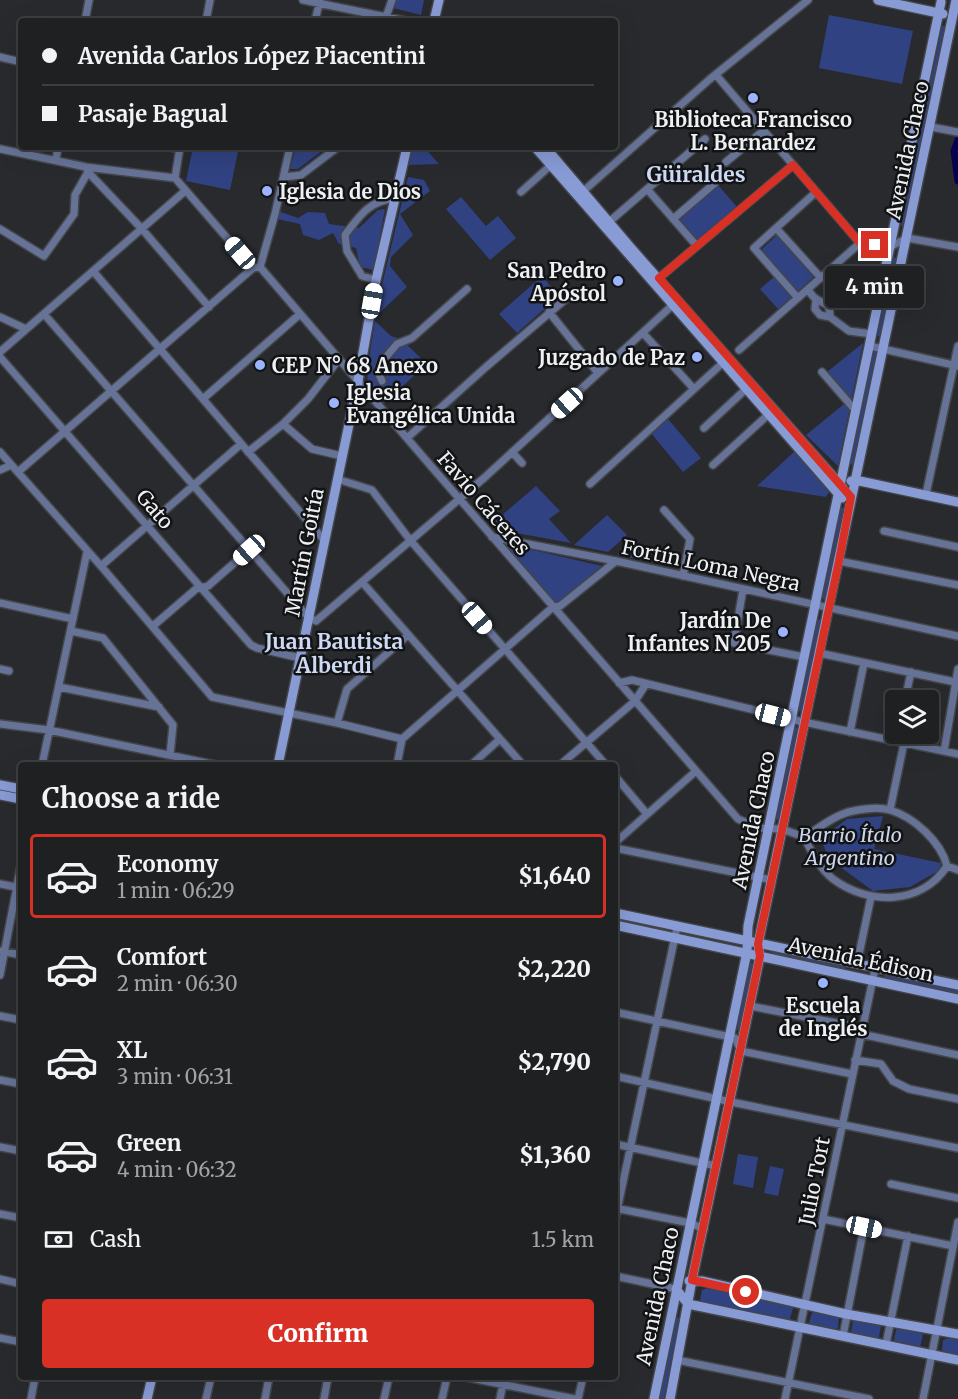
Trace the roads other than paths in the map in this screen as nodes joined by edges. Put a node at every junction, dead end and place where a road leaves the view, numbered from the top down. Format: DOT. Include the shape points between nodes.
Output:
graph roads {
  1 [pos="89,0"];
  2 [pos="210,0"];
  3 [pos="303,0"];
  4 [pos="392,0"];
  5 [pos="439,0"];
  6 [pos="808,0"];
  7 [pos="878,0"];
  8 [pos="936,1"];
  9 [pos="320,2"];
  10 [pos="956,4"];
  11 [pos="366,13"];
  12 [pos="939,13"];
  13 [pos="386,17"];
  14 [pos="86,18"];
  15 [pos="207,18"];
  16 [pos="316,18"];
  17 [pos="369,18"];
  18 [pos="391,18"];
  19 [pos="435,18"];
  20 [pos="956,18"];
  21 [pos="0,57"];
  22 [pos="18,61"];
  23 [pos="716,75"];
  24 [pos="931,127"];
  25 [pos="763,131"];
  26 [pos="958,132"];
  27 [pos="705,139"];
  28 [pos="0,149"];
  29 [pos="58,150"];
  30 [pos="180,150"];
  31 [pos="289,150"];
  32 [pos="334,150"];
  33 [pos="405,150"];
  34 [pos="538,150"];
  35 [pos="548,150"];
  36 [pos="56,160"];
  37 [pos="726,162"];
  38 [pos="551,165"];
  39 [pos="793,165"];
  40 [pos="87,169"];
  41 [pos="284,177"];
  42 [pos="175,178"];
  43 [pos="715,183"];
  44 [pos="647,189"];
  45 [pos="185,191"];
  46 [pos="521,192"];
  47 [pos="816,192"];
  48 [pos="580,193"];
  49 [pos="395,198"];
  50 [pos="673,219"];
  51 [pos="609,222"];
  52 [pos="142,228"];
  53 [pos="776,228"];
  54 [pos="0,229"];
  55 [pos="907,238"];
  56 [pos="860,243"];
  57 [pos="624,244"];
  58 [pos="696,245"];
  59 [pos="890,247"];
  60 [pos="958,247"];
  61 [pos="257,268"];
  62 [pos="93,271"];
  63 [pos="659,278"];
  64 [pos="821,278"];
  65 [pos="376,280"];
  66 [pos="467,288"];
  67 [pos="808,290"];
  68 [pos="567,298"];
  69 [pos="798,298"];
  70 [pos="676,303"];
  71 [pos="209,307"];
  72 [pos="549,312"];
  73 [pos="44,314"];
  74 [pos="300,314"];
  75 [pos="0,317"];
  76 [pos="26,329"];
  77 [pos="643,333"];
  78 [pos="872,334"];
  79 [pos="870,346"];
  80 [pos="958,346"];
  81 [pos="160,349"];
  82 [pos="884,349"];
  83 [pos="739,350"];
  84 [pos="0,352"];
  85 [pos="0,357"];
  86 [pos="339,359"];
  87 [pos="726,360"];
  88 [pos="956,366"];
  89 [pos="822,372"];
  90 [pos="598,373"];
  91 [pos="358,381"];
  92 [pos="382,381"];
  93 [pos="746,388"];
  94 [pos="694,389"];
  95 [pos="111,391"];
  96 [pos="204,398"];
  97 [pos="856,411"];
  98 [pos="769,414"];
  99 [pos="283,424"];
  100 [pos="704,428"];
  101 [pos="65,432"];
  102 [pos="406,438"];
  103 [pos="242,444"];
  104 [pos="0,452"];
  105 [pos="248,452"];
  106 [pos="512,452"];
  107 [pos="342,456"];
  108 [pos="522,463"];
  109 [pos="11,465"];
  110 [pos="713,465"];
  111 [pos="0,470"];
  112 [pos="18,472"];
  113 [pos="337,478"];
  114 [pos="855,480"];
  115 [pos="590,484"];
  116 [pos="195,485"];
  117 [pos="840,490"];
  118 [pos="926,494"];
  119 [pos="459,499"];
  120 [pos="850,501"];
  121 [pos="958,502"];
  122 [pos="664,510"];
  123 [pos="148,525"];
  124 [pos="884,531"];
  125 [pos="492,537"];
  126 [pos="324,540"];
  127 [pos="410,540"];
  128 [pos="958,547"];
  129 [pos="249,550"];
  130 [pos="87,552"];
  131 [pos="616,561"];
  132 [pos="839,561"];
  133 [pos="101,566"];
  134 [pos="683,576"];
  135 [pos="362,582"];
  136 [pos="958,585"];
  137 [pos="202,588"];
  138 [pos="743,589"];
  139 [pos="0,603"];
  140 [pos="816,604"];
  141 [pos="553,607"];
  142 [pos="829,608"];
  143 [pos="309,618"];
  144 [pos="73,619"];
  145 [pos="153,626"];
  146 [pos="71,630"];
  147 [pos="408,635"];
  148 [pos="958,636"];
  149 [pos="504,649"];
  150 [pos="819,652"];
  151 [pos="804,657"];
  152 [pos="300,658"];
  153 [pos="864,663"];
  154 [pos="0,669"];
  155 [pos="958,669"];
  156 [pos="9,671"];
  157 [pos="911,672"];
  158 [pos="955,682"];
  159 [pos="619,683"];
  160 [pos="646,684"];
  161 [pos="59,687"];
  162 [pos="457,690"];
  163 [pos="907,690"];
  164 [pos="635,701"];
  165 [pos="955,702"];
  166 [pos="159,707"];
  167 [pos="289,712"];
  168 [pos="792,719"];
  169 [pos="804,722"];
  170 [pos="337,723"];
  171 [pos="0,724"];
  172 [pos="49,730"];
  173 [pos="850,732"];
  174 [pos="885,737"];
  175 [pos="402,739"];
  176 [pos="500,739"];
  177 [pos="586,743"];
  178 [pos="898,744"];
  179 [pos="918,744"];
  180 [pos="944,751"];
  181 [pos="958,754"];
  182 [pos="170,755"];
  183 [pos="43,762"];
  184 [pos="202,762"];
  185 [pos="279,762"];
  186 [pos="398,762"];
  187 [pos="474,762"];
  188 [pos="520,762"];
  189 [pos="564,762"];
  190 [pos="603,762"];
  191 [pos="696,771"];
  192 [pos="618,779"];
  193 [pos="0,785"];
  194 [pos="18,788"];
  195 [pos="0,795"];
  196 [pos="18,798"];
  197 [pos="890,810"];
  198 [pos="647,813"];
  199 [pos="769,829"];
  200 [pos="782,830"];
  201 [pos="804,837"];
  202 [pos="618,840"];
  203 [pos="618,849"];
  204 [pos="947,866"];
  205 [pos="958,870"];
  206 [pos="759,877"];
  207 [pos="772,880"];
  208 [pos="0,884"];
  209 [pos="18,888"];
  210 [pos="18,892"];
  211 [pos="871,897"];
  212 [pos="618,915"];
  213 [pos="618,924"];
  214 [pos="676,932"];
  215 [pos="758,944"];
  216 [pos="747,947"];
  217 [pos="2,951"];
  218 [pos="18,954"];
  219 [pos="760,956"];
  220 [pos="857,964"];
  221 [pos="875,969"];
  222 [pos="0,975"];
  223 [pos="872,979"];
  224 [pos="958,985"];
  225 [pos="958,999"];
  226 [pos="750,1006"];
  227 [pos="618,1013"];
  228 [pos="0,1016"];
  229 [pos="18,1019"];
  230 [pos="657,1021"];
  231 [pos="861,1034"];
  232 [pos="730,1036"];
  233 [pos="741,1051"];
  234 [pos="958,1055"];
  235 [pos="855,1060"];
  236 [pos="852,1074"];
  237 [pos="618,1077"];
  238 [pos="0,1080"];
  239 [pos="645,1082"];
  240 [pos="18,1083"];
  241 [pos="717,1099"];
  242 [pos="958,1099"];
  243 [pos="731,1102"];
  244 [pos="842,1125"];
  245 [pos="618,1145"];
  246 [pos="0,1147"];
  247 [pos="631,1148"];
  248 [pos="958,1149"];
  249 [pos="18,1150"];
  250 [pos="704,1163"];
  251 [pos="716,1166"];
  252 [pos="891,1184"];
  253 [pos="958,1198"];
  254 [pos="618,1199"];
  255 [pos="618,1207"];
  256 [pos="0,1214"];
  257 [pos="18,1217"];
  258 [pos="823,1219"];
  259 [pos="958,1222"];
  260 [pos="690,1223"];
  261 [pos="864,1227"];
  262 [pos="704,1229"];
  263 [pos="908,1236"];
  264 [pos="955,1244"];
  265 [pos="618,1277"];
  266 [pos="0,1280"];
  267 [pos="692,1280"];
  268 [pos="18,1283"];
  269 [pos="676,1288"];
  270 [pos="688,1304"];
  271 [pos="805,1305"];
  272 [pos="846,1314"];
  273 [pos="890,1323"];
  274 [pos="800,1326"];
  275 [pos="935,1330"];
  276 [pos="958,1334"];
  277 [pos="843,1336"];
  278 [pos="0,1338"];
  279 [pos="18,1341"];
  280 [pos="886,1344"];
  281 [pos="932,1354"];
  282 [pos="677,1360"];
  283 [pos="958,1360"];
  284 [pos="34,1380"];
  285 [pos="151,1380"];
  286 [pos="210,1380"];
  287 [pos="268,1380"];
  288 [pos="327,1380"];
  289 [pos="388,1380"];
  290 [pos="446,1380"];
  291 [pos="480,1380"];
  292 [pos="503,1380"];
  293 [pos="582,1380"];
  294 [pos="789,1383"];
  295 [pos="502,1385"];
  296 [pos="31,1399"];
  297 [pos="147,1399"];
  298 [pos="206,1399"];
  299 [pos="265,1399"];
  300 [pos="324,1399"];
  301 [pos="384,1399"];
  302 [pos="442,1399"];
  303 [pos="500,1399"];
  304 [pos="577,1399"];
  305 [pos="654,1399"];
  306 [pos="670,1399"];
  307 [pos="785,1399"];
  308 [pos="869,1399"];
  309 [pos="923,1399"];
  1 -- 14 [label="street"];
  2 -- 15 [label="street"];
  3 -- 9 [label="street"];
  4 -- 13 [label="street"];
  5 -- 19 [label="main road"];
  6 -- 23 [label="street"];
  7 -- 12 [label="main road"];
  8 -- 10 [label="main road"];
  8 -- 12 [label="main road, Avenida Chaco"];
  9 -- 11 [label="street"];
  9 -- 16 [label="street"];
  10 -- 20 [label="main road, Avenida Chaco"];
  11 -- 13 [label="street"];
  11 -- 17 [label="street"];
  12 -- 20 [label="main road"];
  12 -- 59 [label="main road, Avenida Chaco"];
  13 -- 18 [label="street"];
  20 -- 24 [label="main road, Avenida Chaco"];
  21 -- 22 [label="street"];
  23 -- 25 [label="street"];
  23 -- 48 [label="street"];
  24 -- 26 [label="street"];
  24 -- 55 [label="main road, Avenida Chaco"];
  25 -- 37 [label="street"];
  25 -- 39 [label="street"];
  27 -- 44 [label="street"];
  28 -- 36 [label="street"];
  29 -- 36 [label="street"];
  30 -- 42 [label="street"];
  31 -- 41 [label="street"];
  32 -- 41 [label="street" via="301,175"];
  33 -- 49 [label="main road, Martín Goitía"];
  34 -- 38 [label="main road"];
  35 -- 48 [label="main road"];
  36 -- 40 [label="street"];
  38 -- 46 [label="street"];
  38 -- 48 [label="main road"];
  39 -- 47 [label="street"];
  39 -- 58 [label="street"];
  40 -- 42 [label="street"];
  40 -- 52 [label="street"];
  40 -- 54 [label="street" via="75,195 74,214 44,256"];
  41 -- 61 [label="street"];
  42 -- 45 [label="street, Favio Cáceres"];
  43 -- 50 [label="street"];
  44 -- 50 [label="street"];
  44 -- 51 [label="street"];
  45 -- 52 [label="street"];
  45 -- 61 [label="street, Favio Cáceres"];
  47 -- 53 [label="street"];
  47 -- 56 [label="street"];
  48 -- 51 [label="main road"];
  48 -- 57 [label="main road"];
  49 -- 65 [label="main road, Martín Goitía"];
  49 -- 65 [label="street" via="377,201 345,235 347,251 362,276"];
  50 -- 58 [label="street"];
  51 -- 57 [label="main road"];
  52 -- 62 [label="street"];
  52 -- 71 [label="street"];
  53 -- 64 [label="street"];
  53 -- 69 [label="street" via="754,248"];
  55 -- 59 [label="street"];
  55 -- 60 [label="street"];
  55 -- 82 [label="main road, Avenida Chaco"];
  56 -- 59 [label="street"];
  56 -- 64 [label="street"];
  57 -- 63 [label="main road"];
  57 -- 70 [label="main road"];
  58 -- 63 [label="street"];
  59 -- 78 [label="main road, Avenida Chaco"];
  61 -- 71 [label="street"];
  61 -- 74 [label="street, Favio Cáceres"];
  62 -- 73 [label="street"];
  62 -- 81 [label="street"];
  63 -- 70 [label="main road"];
  64 -- 67 [label="street"];
  65 -- 91 [label="main road, Martín Goitía"];
  66 -- 92 [label="street" via="412,338 397,344 381,363 378,372"];
  67 -- 69 [label="street"];
  67 -- 78 [label="street" via="825,302 830,317 849,331"];
  68 -- 72 [label="street"];
  69 -- 83 [label="street"];
  70 -- 77 [label="street"];
  70 -- 87 [label="main road"];
  71 -- 81 [label="street"];
  72 -- 90 [label="street"];
  72 -- 102 [label="street"];
  73 -- 76 [label="street"];
  73 -- 95 [label="street"];
  74 -- 86 [label="street, Favio Cáceres"];
  74 -- 96 [label="street"];
  75 -- 76 [label="street"];
  76 -- 84 [label="street"];
  77 -- 90 [label="street"];
  77 -- 94 [label="street"];
  78 -- 79 [label="main road, Avenida Chaco"];
  79 -- 82 [label="street"];
  79 -- 97 [label="main road, Avenida Chaco"];
  80 -- 88 [label="street"];
  81 -- 95 [label="street"];
  81 -- 96 [label="street"];
  82 -- 88 [label="street"];
  82 -- 114 [label="main road, Avenida Chaco"];
  85 -- 101 [label="street, Gato"];
  86 -- 91 [label="street, Favio Cáceres"];
  86 -- 99 [label="street"];
  87 -- 93 [label="main road"];
  87 -- 94 [label="street"];
  87 -- 117 [label="main road"];
  88 -- 118 [label="street"];
  89 -- 97 [label="street"];
  90 -- 106 [label="street"];
  91 -- 102 [label="street, Favio Cáceres"];
  91 -- 107 [label="main road, Martín Goitía"];
  93 -- 98 [label="main road"];
  93 -- 100 [label="street"];
  94 -- 115 [label="street"];
  95 -- 101 [label="street"];
  95 -- 116 [label="street"];
  96 -- 103 [label="street"];
  97 -- 117 [label="main road, Avenida Chaco"];
  98 -- 110 [label="street"];
  98 -- 117 [label="main road"];
  99 -- 105 [label="street"];
  99 -- 107 [label="street" via="312,449"];
  101 -- 112 [label="street"];
  101 -- 123 [label="street, Gato"];
  102 -- 119 [label="street, Favio Cáceres"];
  103 -- 105 [label="street"];
  103 -- 116 [label="street"];
  104 -- 109 [label="street"];
  105 -- 126 [label="street"];
  106 -- 108 [label="street"];
  106 -- 119 [label="street"];
  107 -- 113 [label="main road, Martín Goitía"];
  109 -- 111 [label="street"];
  109 -- 112 [label="street"];
  112 -- 130 [label="street"];
  113 -- 126 [label="main road, Martín Goitía"];
  113 -- 127 [label="street" via="372,490"];
  114 -- 117 [label="main road"];
  114 -- 118 [label="main road"];
  114 -- 120 [label="main road, Avenida Chaco"];
  116 -- 123 [label="street"];
  116 -- 129 [label="street"];
  117 -- 120 [label="main road"];
  117 -- 140 [label="main road, Avenida Chaco"];
  118 -- 121 [label="main road"];
  119 -- 125 [label="street, Favio Cáceres"];
  119 -- 127 [label="street"];
  120 -- 132 [label="main road, Avenida Chaco"];
  122 -- 134 [label="street" via="690,539"];
  123 -- 133 [label="street"];
  123 -- 137 [label="street, Gato"];
  124 -- 128 [label="street"];
  125 -- 131 [label="street, Fortín Loma Negra"];
  125 -- 141 [label="street, Favio Cáceres"];
  126 -- 143 [label="main road, Martín Goitía"];
  127 -- 135 [label="street"];
  127 -- 149 [label="street"];
  129 -- 137 [label="street"];
  129 -- 143 [label="street"];
  130 -- 133 [label="street"];
  130 -- 144 [label="street"];
  131 -- 134 [label="street, Fortín Loma Negra"];
  131 -- 141 [label="street" via="560,606"];
  132 -- 136 [label="street"];
  132 -- 142 [label="main road, Avenida Chaco"];
  133 -- 145 [label="street"];
  134 -- 138 [label="street, Fortín Loma Negra"];
  135 -- 143 [label="street" via="316,621"];
  135 -- 147 [label="street"];
  137 -- 145 [label="street"];
  137 -- 152 [label="street, Gato" via="251,645"];
  138 -- 140 [label="street, Fortín Loma Negra"];
  138 -- 151 [label="street" via="734,643"];
  139 -- 144 [label="street"];
  140 -- 142 [label="street, Fortín Loma Negra"];
  140 -- 151 [label="main road, Avenida Chaco"];
  141 -- 149 [label="street"];
  141 -- 159 [label="street, Favio Cáceres"];
  142 -- 148 [label="street, Fortín Loma Negra"];
  142 -- 150 [label="main road, Avenida Chaco"];
  143 -- 152 [label="main road, Martín Goitía"];
  144 -- 146 [label="street"];
  145 -- 167 [label="street" via="212,697"];
  146 -- 161 [label="street"];
  146 -- 166 [label="street" via="103,638"];
  147 -- 162 [label="street"];
  147 -- 170 [label="street" via="347,689"];
  149 -- 162 [label="street"];
  149 -- 177 [label="street"];
  150 -- 153 [label="street"];
  150 -- 169 [label="main road, Avenida Chaco"];
  151 -- 168 [label="main road, Avenida Chaco"];
  152 -- 167 [label="main road, Martín Goitía"];
  153 -- 157 [label="street"];
  153 -- 173 [label="street"];
  154 -- 156 [label="street"];
  155 -- 158 [label="street"];
  157 -- 158 [label="street"];
  157 -- 163 [label="street"];
  158 -- 165 [label="street"];
  159 -- 160 [label="street" via="632,680"];
  159 -- 164 [label="street, Favio Cáceres"];
  160 -- 164 [label="street"];
  160 -- 168 [label="street"];
  161 -- 166 [label="street"];
  161 -- 172 [label="street"];
  162 -- 175 [label="street"];
  162 -- 176 [label="street"];
  164 -- 177 [label="street"];
  164 -- 191 [label="street, Favio Cáceres"];
  165 -- 180 [label="street"];
  166 -- 182 [label="street" via="173,725"];
  167 -- 170 [label="street"];
  167 -- 185 [label="main road, Martín Goitía"];
  168 -- 169 [label="street"];
  168 -- 199 [label="main road, Avenida Chaco"];
  169 -- 173 [label="street"];
  169 -- 200 [label="main road, Avenida Chaco"];
  170 -- 175 [label="street"];
  171 -- 172 [label="street"];
  172 -- 182 [label="street"];
  172 -- 183 [label="street"];
  173 -- 174 [label="street"];
  175 -- 186 [label="street"];
  176 -- 187 [label="street"];
  176 -- 188 [label="street"];
  177 -- 189 [label="street"];
  177 -- 190 [label="street"];
  178 -- 197 [label="street"];
  179 -- 180 [label="street"];
  180 -- 181 [label="street"];
  182 -- 184 [label="street"];
  191 -- 198 [label="street"];
  191 -- 199 [label="street, Favio Cáceres" via="738,819"];
  192 -- 198 [label="street"];
  193 -- 194 [label="main road"];
  195 -- 196 [label="main road"];
  197 -- 201 [label="street" via="853,811"];
  197 -- 204 [label="street" via="924,830 945,857"];
  198 -- 202 [label="street"];
  199 -- 200 [label="street, Favio Cáceres"];
  199 -- 206 [label="main road, Avenida Chaco"];
  200 -- 201 [label="street, Favio Cáceres"];
  200 -- 207 [label="main road, Avenida Chaco"];
  201 -- 211 [label="street" via="831,877"];
  203 -- 206 [label="street"];
  204 -- 205 [label="street"];
  204 -- 211 [label="street" via="930,885 906,895"];
  206 -- 207 [label="street"];
  206 -- 216 [label="main road, Avenida Chaco"];
  207 -- 215 [label="main road, Avenida Chaco"];
  208 -- 209 [label="street"];
  210 -- 217 [label="street"];
  211 -- 220 [label="street"];
  212 -- 214 [label="main road, Avenida Édison"];
  213 -- 214 [label="main road, Avenida Édison"];
  214 -- 216 [label="main road, Avenida Édison"];
  214 -- 230 [label="street"];
  215 -- 216 [label="main road, Avenida Édison"];
  215 -- 219 [label="main road, Avenida Chaco"];
  215 -- 220 [label="main road, Avenida Édison"];
  216 -- 219 [label="main road, Avenida Édison"];
  216 -- 232 [label="main road, Avenida Chaco"];
  217 -- 218 [label="street"];
  217 -- 222 [label="street"];
  219 -- 223 [label="main road, Avenida Édison"];
  219 -- 226 [label="main road, Avenida Chaco"];
  220 -- 221 [label="main road, Avenida Édison"];
  221 -- 223 [label="street, Julio Tort"];
  221 -- 224 [label="main road, Avenida Édison"];
  223 -- 225 [label="main road, Avenida Édison"];
  223 -- 231 [label="street, Julio Tort"];
  226 -- 231 [label="street" via="852,1026"];
  226 -- 233 [label="main road, Avenida Chaco"];
  227 -- 230 [label="street"];
  228 -- 229 [label="street"];
  230 -- 232 [label="street"];
  230 -- 239 [label="street"];
  231 -- 234 [label="street"];
  231 -- 235 [label="street, Julio Tort"];
  232 -- 233 [label="street"];
  232 -- 241 [label="main road, Avenida Chaco"];
  233 -- 236 [label="street"];
  233 -- 243 [label="main road, Avenida Chaco"];
  235 -- 236 [label="street, Julio Tort"];
  235 -- 242 [label="street" via="881,1064 893,1081 909,1089"];
  236 -- 244 [label="street, Julio Tort"];
  237 -- 239 [label="street"];
  238 -- 240 [label="street"];
  239 -- 241 [label="street"];
  239 -- 247 [label="street"];
  241 -- 243 [label="street"];
  241 -- 250 [label="main road, Avenida Chaco"];
  243 -- 244 [label="street"];
  243 -- 251 [label="main road, Avenida Chaco"];
  244 -- 248 [label="street"];
  244 -- 258 [label="street, Julio Tort"];
  245 -- 247 [label="street"];
  246 -- 249 [label="street"];
  247 -- 250 [label="street"];
  247 -- 254 [label="street"];
  250 -- 251 [label="street"];
  250 -- 260 [label="main road, Avenida Chaco"];
  251 -- 262 [label="main road, Avenida Chaco"];
  252 -- 253 [label="street"];
  255 -- 260 [label="street"];
  256 -- 257 [label="street"];
  258 -- 261 [label="street"];
  258 -- 271 [label="street, Julio Tort"];
  259 -- 264 [label="street"];
  260 -- 262 [label="street"];
  260 -- 269 [label="main road, Avenida Chaco"];
  261 -- 263 [label="street"];
  261 -- 272 [label="street"];
  262 -- 267 [label="main road, Avenida Chaco"];
  263 -- 264 [label="street"];
  263 -- 273 [label="street"];
  264 -- 275 [label="street"];
  265 -- 269 [label="street"];
  266 -- 268 [label="street"];
  267 -- 269 [label="main road"];
  267 -- 270 [label="main road, Avenida Chaco"];
  267 -- 271 [label="main road"];
  269 -- 270 [label="main road"];
  269 -- 305 [label="main road, Avenida Chaco"];
  270 -- 274 [label="main road"];
  270 -- 282 [label="main road, Avenida Chaco"];
  271 -- 272 [label="main road"];
  271 -- 274 [label="street, Julio Tort"];
  272 -- 273 [label="main road"];
  272 -- 277 [label="street"];
  273 -- 275 [label="main road"];
  273 -- 280 [label="street"];
  274 -- 277 [label="main road"];
  274 -- 294 [label="street, Julio Tort"];
  275 -- 276 [label="main road"];
  275 -- 281 [label="street"];
  277 -- 280 [label="main road"];
  278 -- 279 [label="street"];
  280 -- 281 [label="main road"];
  281 -- 283 [label="main road"];
  281 -- 309 [label="street"];
  282 -- 294 [label="street"];
  282 -- 306 [label="main road, Avenida Chaco"];
  284 -- 296 [label="street"];
  285 -- 297 [label="main road"];
  286 -- 298 [label="street"];
  287 -- 299 [label="street"];
  288 -- 300 [label="street"];
  289 -- 301 [label="street"];
  290 -- 302 [label="street"];
  291 -- 295 [label="street"];
  292 -- 295 [label="street"];
  293 -- 304 [label="street"];
  294 -- 307 [label="street, Julio Tort"];
  294 -- 308 [label="street"];
  295 -- 303 [label="street"];
  295 -- 304 [label="street"];
}
